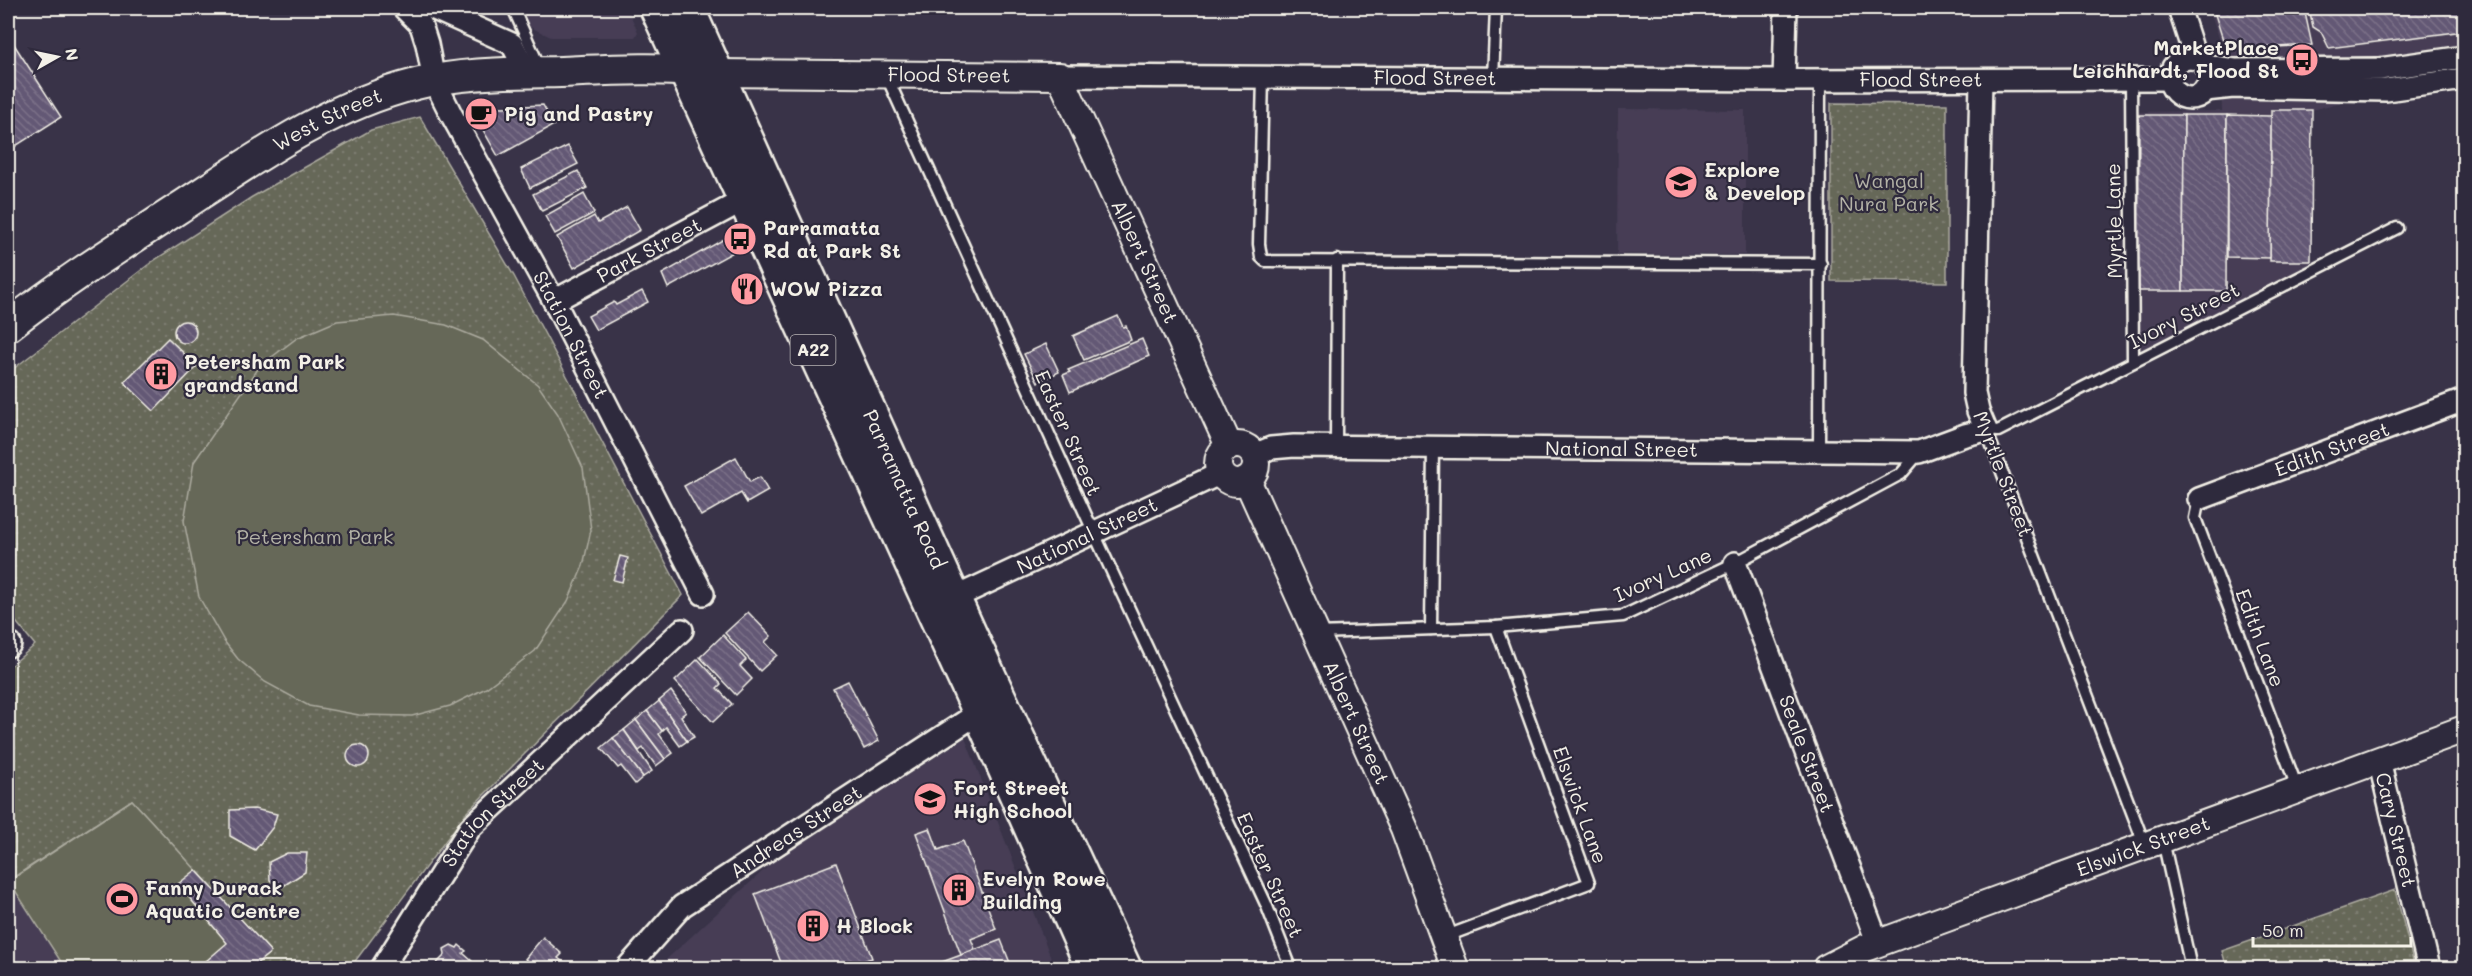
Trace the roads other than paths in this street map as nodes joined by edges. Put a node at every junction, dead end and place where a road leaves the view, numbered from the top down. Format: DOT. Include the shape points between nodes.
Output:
graph roads {
  1 [pos="404,8"];
  2 [pos="432,8"];
  3 [pos="513,8"];
  4 [pos="657,8"];
  5 [pos="687,8"];
  6 [pos="1496,8"];
  7 [pos="1786,8"];
  8 [pos="2179,8"];
  9 [pos="2464,57"];
  10 [pos="2198,62"];
  11 [pos="702,71"];
  12 [pos="535,72"];
  13 [pos="886,75"];
  14 [pos="1060,76"];
  15 [pos="1263,77"];
  16 [pos="1493,78"];
  17 [pos="2132,79"];
  18 [pos="2170,79"];
  19 [pos="2464,79"];
  20 [pos="434,80"];
  21 [pos="1784,80"];
  22 [pos="1820,80"];
  23 [pos="1981,80"];
  24 [pos="2205,90"];
  25 [pos="744,200"];
  26 [pos="2397,228"];
  27 [pos="1337,260"];
  28 [pos="1821,264"];
  29 [pos="554,301"];
  30 [pos="8,326"];
  31 [pos="2133,362"];
  32 [pos="2464,400"];
  33 [pos="1986,429"];
  34 [pos="1229,446"];
  35 [pos="1433,446"];
  36 [pos="1336,447"];
  37 [pos="1819,451"];
  38 [pos="1919,452"];
  39 [pos="1254,455"];
  40 [pos="1221,473"];
  41 [pos="1246,480"];
  42 [pos="2199,499"];
  43 [pos="1094,533"];
  44 [pos="1735,563"];
  45 [pos="703,594"];
  46 [pos="954,598"];
  47 [pos="1496,627"];
  48 [pos="1431,629"];
  49 [pos="682,630"];
  50 [pos="1317,633"];
  51 [pos="981,712"];
  52 [pos="2464,729"];
  53 [pos="2379,760"];
  54 [pos="2298,790"];
  55 [pos="2154,843"];
  56 [pos="1444,938"];
  57 [pos="1878,944"];
  58 [pos="382,969"];
  59 [pos="627,969"];
  60 [pos="1093,969"];
  61 [pos="1124,969"];
  62 [pos="1291,969"];
  63 [pos="1455,969"];
  64 [pos="1826,969"];
  65 [pos="2191,969"];
  66 [pos="2429,969"];
  1 -- 20 [label="street, Station Street" via="421,25"];
  2 -- 12 [label="street" via="512,44"];
  3 -- 12 [label="lane"];
  4 -- 11 [label="highway, Parramatta Road / A22"];
  5 -- 11 [label="highway, Parramatta Road / A22"];
  6 -- 16 [label="lane"];
  7 -- 21 [label="street"];
  8 -- 10 [label="street"];
  9 -- 10 [label="street" via="2379,69 2235,70"];
  10 -- 18 [label="street" via="2176,64"];
  10 -- 24 [label="street" via="2210,78"];
  11 -- 12 [label="main road, West Street" via="655,68"];
  11 -- 13 [label="street, Flood Street"];
  11 -- 25 [label="highway, Parramatta Road / A22"];
  11 -- 46 [label="highway, Parramatta Road / A22"];
  12 -- 20 [label="main road, West Street"];
  13 -- 14 [label="street, Flood Street"];
  13 -- 43 [label="lane, Easter Street"];
  14 -- 15 [label="street, Flood Street"];
  14 -- 34 [label="street, Albert Street"];
  15 -- 16 [label="street, Flood Street"];
  15 -- 27 [label="lane" via="1258,244 1261,257 1265,261"];
  16 -- 21 [label="street, Flood Street"];
  17 -- 18 [label="street, Flood Street"];
  17 -- 23 [label="street, Flood Street"];
  17 -- 31 [label="lane, Myrtle Lane"];
  18 -- 24 [label="street" via="2174,90 2184,97 2195,97"];
  19 -- 24 [label="street" via="2386,90"];
  20 -- 29 [label="street, Station Street"];
  20 -- 30 [label="main road, West Street" via="359,102 303,130 169,214"];
  21 -- 22 [label="street, Flood Street"];
  22 -- 23 [label="street, Flood Street"];
  22 -- 28 [label="lane"];
  23 -- 33 [label="street, Myrtle Street" via="1974,393"];
  25 -- 29 [label="street, Park Street"];
  25 -- 51 [label="highway, Parramatta Road / A22"];
  26 -- 31 [label="lane, Ivory Street"];
  27 -- 28 [label="lane"];
  27 -- 36 [label="lane"];
  28 -- 37 [label="lane"];
  29 -- 45 [label="street, Station Street"];
  31 -- 33 [label="lane, Ivory Street" via="1998,430"];
  32 -- 42 [label="street, Edith Street"];
  33 -- 38 [label="street, National Street"];
  33 -- 55 [label="lane, Myrtle Street"];
  34 -- 39 [label="street" via="1244,446"];
  34 -- 40 [label="street" via="1220,455"];
  35 -- 36 [label="street, National Street"];
  35 -- 37 [label="street, National Street"];
  35 -- 48 [label="lane"];
  36 -- 39 [label="street, National Street" via="1271,448"];
  37 -- 38 [label="street, National Street"];
  38 -- 44 [label="lane, Ivory Lane" via="1901,474"];
  39 -- 41 [label="street" via="1255,469"];
  40 -- 41 [label="street" via="1235,483"];
  40 -- 43 [label="street, National Street"];
  41 -- 50 [label="street, Albert Street"];
  42 -- 54 [label="lane, Edith Lane" via="2195,518"];
  43 -- 46 [label="street, National Street"];
  43 -- 62 [label="lane, Easter Street" via="1266,904"];
  44 -- 47 [label="lane, Ivory Lane" via="1623,616"];
  44 -- 57 [label="street, Seale Street"];
  46 -- 61 [label="highway, Parramatta Road / A22"];
  47 -- 48 [label="lane, Ivory Lane"];
  47 -- 56 [label="lane, Elswick Lane" via="1589,883"];
  48 -- 50 [label="lane, Ivory Lane"];
  49 -- 58 [label="street, Station Street" via="470,828"];
  50 -- 56 [label="street, Albert Street" via="1404,829"];
  51 -- 59 [label="street, Andreas Street" via="682,906"];
  51 -- 60 [label="highway, Parramatta Road / A22"];
  52 -- 53 [label="street, Elswick Street"];
  53 -- 54 [label="street, Elswick Street"];
  53 -- 66 [label="street, Cary Street"];
  54 -- 55 [label="street, Elswick Street"];
  55 -- 57 [label="street, Elswick Street"];
  55 -- 65 [label="lane, Myrtle Street"];
  56 -- 63 [label="street, Albert Street"];
  57 -- 64 [label="street, Elswick Street"];
}
